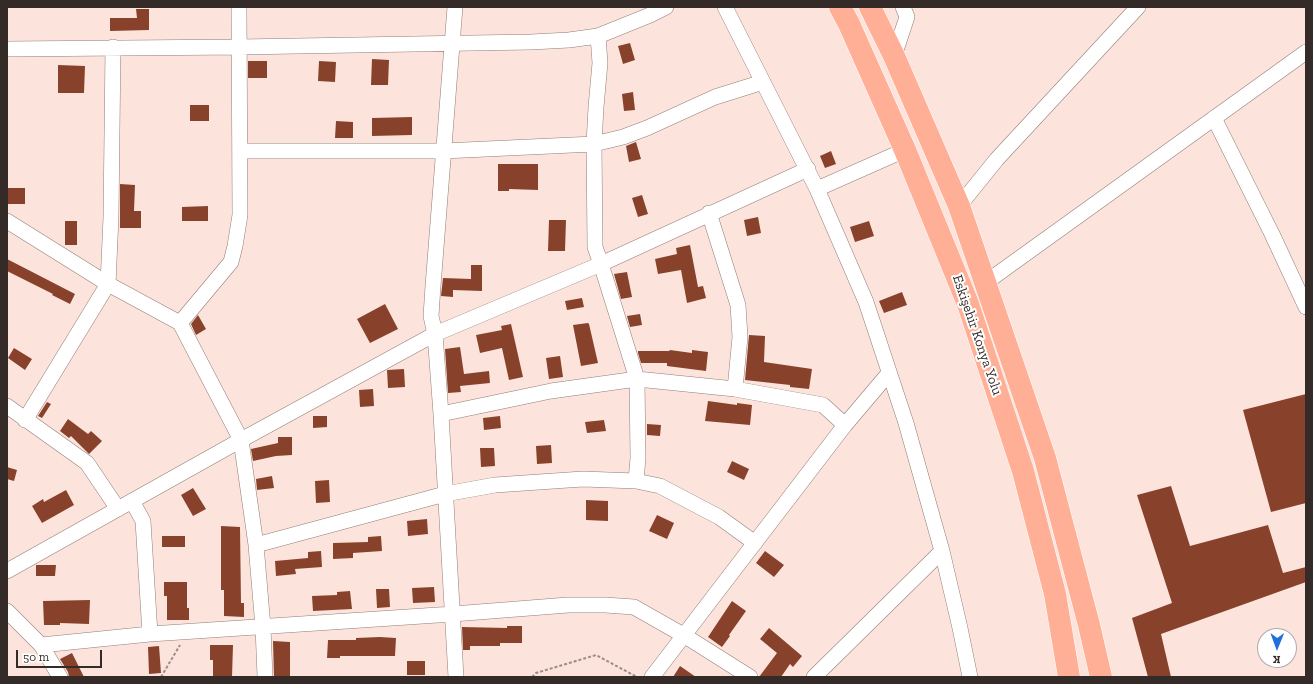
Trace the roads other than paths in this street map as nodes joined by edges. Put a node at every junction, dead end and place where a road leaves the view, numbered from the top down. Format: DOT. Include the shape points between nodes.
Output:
graph roads {
  1 [pos="239,7"];
  2 [pos="455,7"];
  3 [pos="666,7"];
  4 [pos="725,7"];
  5 [pos="840,7"];
  6 [pos="870,7"];
  7 [pos="903,7"];
  8 [pos="1138,7"];
  9 [pos="598,36"];
  10 [pos="452,43"];
  11 [pos="114,47"];
  12 [pos="239,47"];
  13 [pos="7,48"];
  14 [pos="1306,52"];
  15 [pos="894,56"];
  16 [pos="763,82"];
  17 [pos="1214,118"];
  18 [pos="594,144"];
  19 [pos="905,150"];
  20 [pos="443,151"];
  21 [pos="240,152"];
  22 [pos="808,169"];
  23 [pos="817,189"];
  24 [pos="959,206"];
  25 [pos="709,213"];
  26 [pos="7,221"];
  27 [pos="601,264"];
  28 [pos="985,283"];
  29 [pos="108,284"];
  30 [pos="1306,307"];
  31 [pos="180,323"];
  32 [pos="435,334"];
  33 [pos="889,372"];
  34 [pos="637,379"];
  35 [pos="736,389"];
  36 [pos="7,406"];
  37 [pos="441,414"];
  38 [pos="25,420"];
  39 [pos="845,425"];
  40 [pos="241,440"];
  41 [pos="636,481"];
  42 [pos="445,494"];
  43 [pos="132,501"];
  44 [pos="118,508"];
  45 [pos="755,543"];
  46 [pos="256,545"];
  47 [pos="942,551"];
  48 [pos="7,571"];
  49 [pos="7,611"];
  50 [pos="453,614"];
  51 [pos="263,627"];
  52 [pos="150,634"];
  53 [pos="685,636"];
  54 [pos="41,645"];
  55 [pos="60,677"];
  56 [pos="265,677"];
  57 [pos="456,677"];
  58 [pos="652,677"];
  59 [pos="750,677"];
  60 [pos="814,677"];
  61 [pos="970,677"];
  62 [pos="1070,677"];
  63 [pos="1101,677"];
  1 -- 12 [label="street"];
  2 -- 10 [label="street"];
  3 -- 9 [label="street"];
  4 -- 16 [label="street"];
  5 -- 19 [label="highway, Eskişehir Konya Yolu"];
  6 -- 15 [label="highway"];
  7 -- 15 [label="street" via="907,17"];
  8 -- 24 [label="street" via="997,159"];
  9 -- 10 [label="street" via="569,40"];
  9 -- 18 [label="street" via="600,63"];
  10 -- 12 [label="street"];
  10 -- 20 [label="street"];
  11 -- 12 [label="street"];
  11 -- 13 [label="street"];
  11 -- 29 [label="street"];
  12 -- 21 [label="street"];
  14 -- 17 [label="street"];
  15 -- 24 [label="highway"];
  16 -- 18 [label="street" via="715,97 623,137"];
  16 -- 22 [label="street"];
  17 -- 28 [label="street"];
  17 -- 30 [label="street"];
  18 -- 20 [label="street"];
  18 -- 27 [label="street" via="595,247"];
  19 -- 23 [label="street"];
  19 -- 62 [label="highway, Eskişehir Konya Yolu" via="968,304 1023,471 1055,594"];
  20 -- 21 [label="street"];
  20 -- 32 [label="street" via="433,286 432,316"];
  21 -- 31 [label="street" via="240,215 231,262"];
  22 -- 23 [label="street"];
  22 -- 25 [label="street"];
  23 -- 33 [label="street" via="866,302"];
  24 -- 28 [label="highway"];
  25 -- 27 [label="street"];
  25 -- 35 [label="street" via="738,305 740,337"];
  26 -- 29 [label="street"];
  27 -- 32 [label="street"];
  27 -- 34 [label="street"];
  28 -- 63 [label="highway" via="1045,458"];
  29 -- 31 [label="street"];
  29 -- 38 [label="street"];
  31 -- 40 [label="street"];
  32 -- 37 [label="street"];
  32 -- 40 [label="street"];
  33 -- 39 [label="street"];
  33 -- 47 [label="street"];
  34 -- 35 [label="street"];
  34 -- 37 [label="street" via="551,391"];
  34 -- 41 [label="street"];
  35 -- 39 [label="street" via="823,405"];
  36 -- 38 [label="street"];
  37 -- 42 [label="street"];
  38 -- 44 [label="street" via="87,463"];
  39 -- 45 [label="street"];
  40 -- 43 [label="street"];
  40 -- 46 [label="street"];
  41 -- 42 [label="street" via="583,479 503,484"];
  41 -- 45 [label="street" via="660,486 720,517"];
  42 -- 46 [label="street"];
  42 -- 50 [label="street"];
  43 -- 44 [label="street"];
  43 -- 52 [label="street" via="143,521"];
  44 -- 48 [label="street"];
  45 -- 53 [label="street"];
  46 -- 51 [label="street"];
  47 -- 60 [label="street"];
  47 -- 61 [label="street"];
  49 -- 54 [label="street"];
  50 -- 51 [label="street"];
  50 -- 53 [label="street" via="568,605 634,607"];
  50 -- 57 [label="street"];
  51 -- 52 [label="street"];
  51 -- 56 [label="street"];
  52 -- 54 [label="street"];
  53 -- 58 [label="street"];
  53 -- 59 [label="street"];
  54 -- 55 [label="street"];
}
